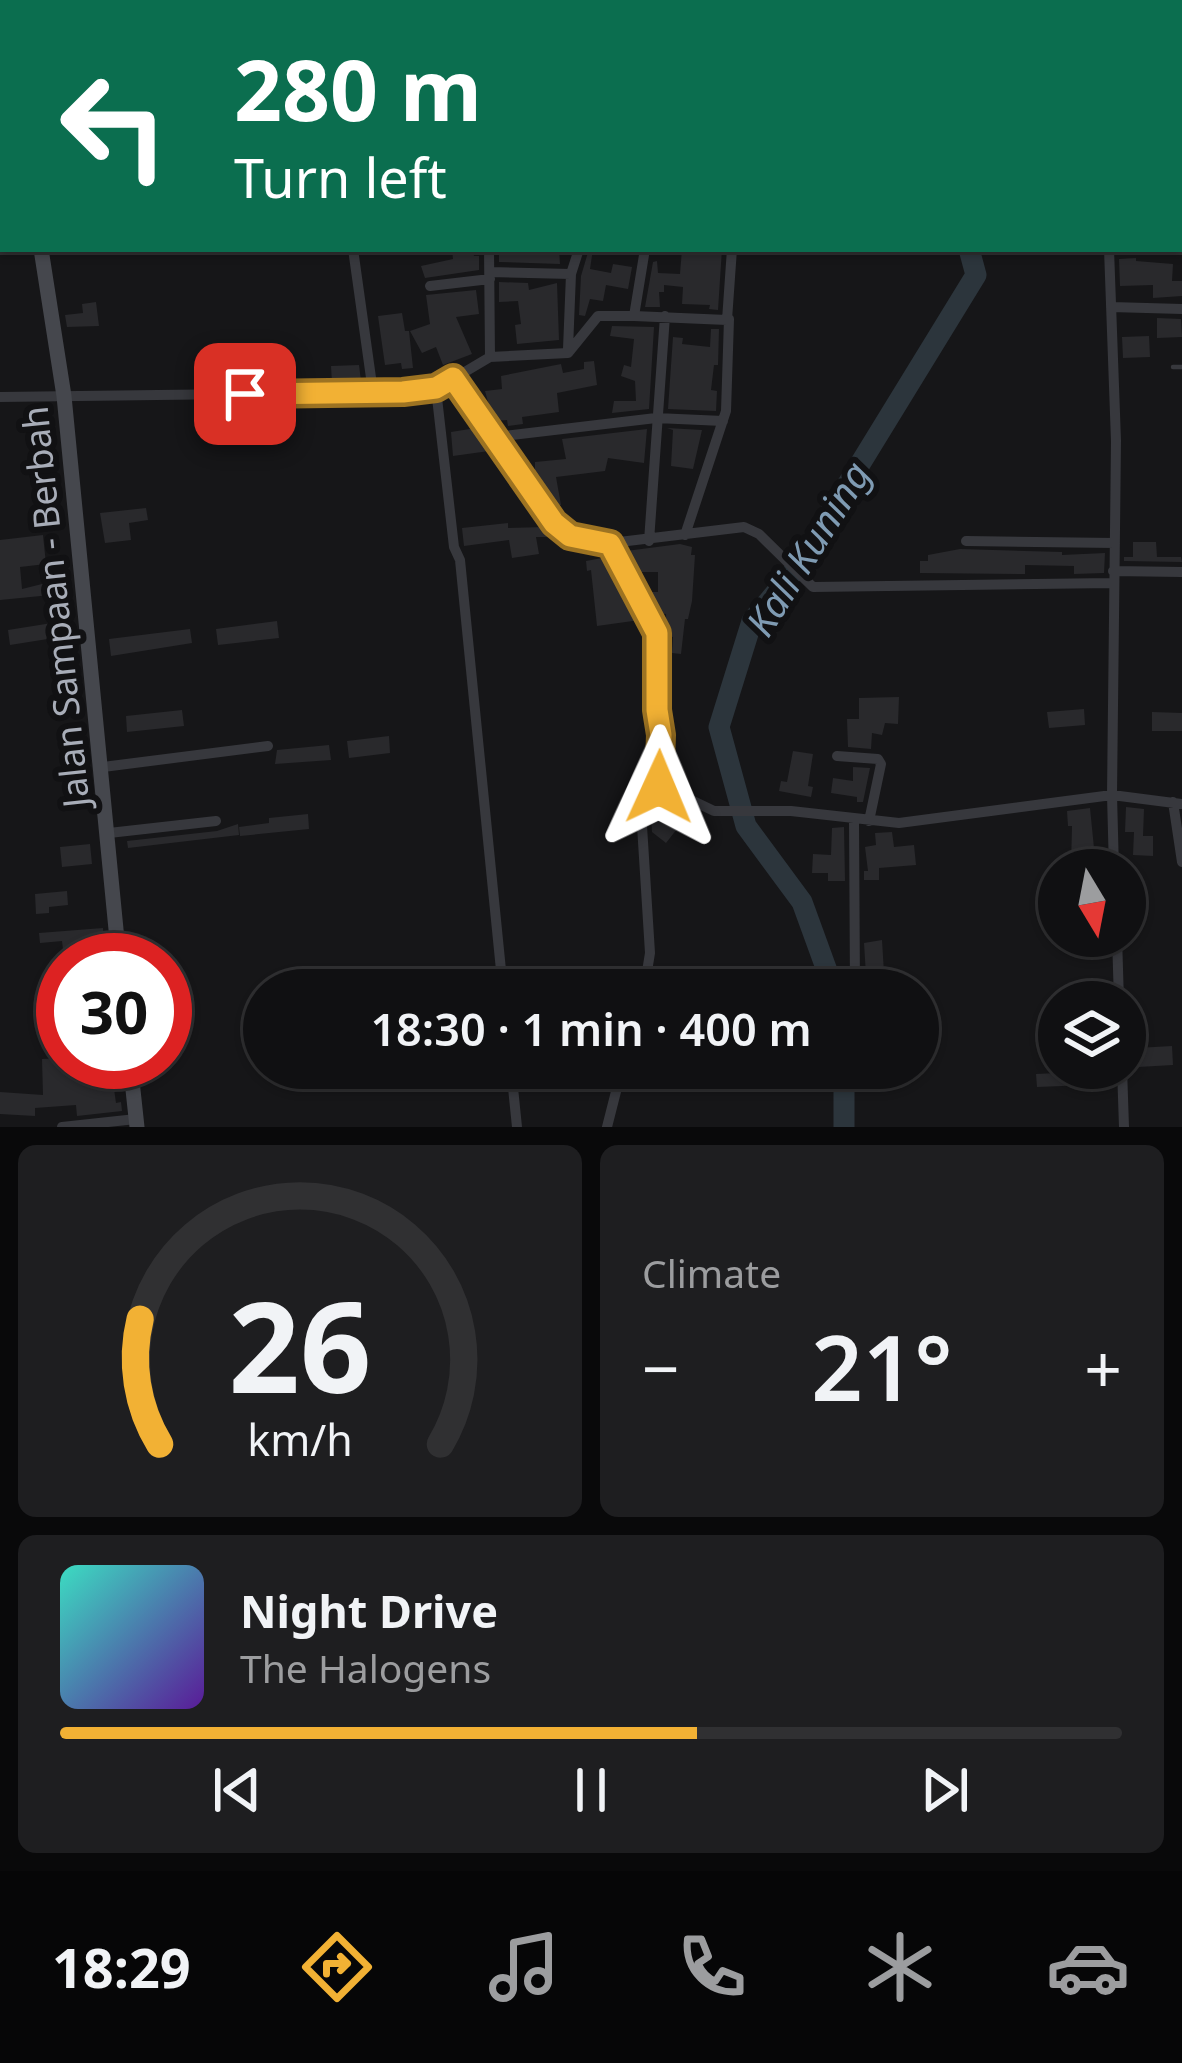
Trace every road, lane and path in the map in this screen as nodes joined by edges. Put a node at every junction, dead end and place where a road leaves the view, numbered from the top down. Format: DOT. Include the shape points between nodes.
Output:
graph roads {
  1 [pos="41,252"];
  2 [pos="352,252"];
  3 [pos="489,252"];
  4 [pos="578,252"];
  5 [pos="645,252"];
  6 [pos="732,252"];
  7 [pos="1109,252"];
  8 [pos="571,274"];
  9 [pos="490,276"];
  10 [pos="430,286"];
  11 [pos="1111,307"];
  12 [pos="1182,309"];
  13 [pos="634,316"];
  14 [pos="665,316"];
  15 [pos="729,319"];
  16 [pos="568,352"];
  17 [pos="490,357"];
  18 [pos="1173,367"];
  19 [pos="1182,367"];
  20 [pos="453,378"];
  21 [pos="436,388"];
  22 [pos="374,392"];
  23 [pos="64,396"];
  24 [pos="0,397"];
  25 [pos="656,418"];
  26 [pos="722,421"];
  27 [pos="496,437"];
  28 [pos="685,535"];
  29 [pos="649,541"];
  30 [pos="966,541"];
  31 [pos="610,544"];
  32 [pos="1115,544"];
  33 [pos="1182,572"];
  34 [pos="1113,577"];
  35 [pos="268,746"];
  36 [pos="837,756"];
  37 [pos="103,767"];
  38 [pos="659,787"];
  39 [pos="1112,795"];
  40 [pos="1177,803"];
  41 [pos="854,820"];
  42 [pos="216,821"];
  43 [pos="869,821"];
  44 [pos="109,833"];
  45 [pos="1113,849"];
  46 [pos="1182,862"];
  47 [pos="117,933"];
  48 [pos="501,969"];
  49 [pos="647,969"];
  50 [pos="855,969"];
  51 [pos="133,1089"];
  52 [pos="513,1089"];
  53 [pos="617,1089"];
  54 [pos="1123,1089"];
  55 [pos="136,1123"];
  56 [pos="62,1127"];
  57 [pos="517,1127"];
  58 [pos="607,1127"];
  59 [pos="1124,1127"];
  1 -- 23 [label="main road, Jalan Sampaan - Berbah"];
  2 -- 22 [label="street"];
  3 -- 9 [label="street"];
  4 -- 8 [label="street"];
  5 -- 13 [label="street"];
  6 -- 15 [label="street"];
  7 -- 11 [label="street"];
  8 -- 9 [label="street"];
  8 -- 16 [label="street"];
  9 -- 10 [label="street"];
  9 -- 17 [label="street"];
  11 -- 12 [label="street"];
  11 -- 32 [label="street"];
  13 -- 14 [label="street"];
  13 -- 16 [label="street" via="598,316"];
  14 -- 15 [label="street"];
  14 -- 25 [label="street"];
  15 -- 26 [label="street"];
  16 -- 17 [label="street"];
  17 -- 20 [label="street"];
  18 -- 19 [label="lane"];
  20 -- 21 [label="street"];
  20 -- 27 [label="street"];
  21 -- 22 [label="street"];
  21 -- 48 [label="street"];
  22 -- 23 [label="street"];
  23 -- 24 [label="street"];
  23 -- 37 [label="main road, Jalan Sampaan - Berbah"];
  25 -- 26 [label="street"];
  25 -- 27 [label="street"];
  25 -- 29 [label="street"];
  26 -- 28 [label="street"];
  27 -- 31 [label="street" via="562,530"];
  28 -- 29 [label="street"];
  28 -- 34 [label="street" via="744,527 813,587"];
  29 -- 31 [label="street"];
  30 -- 32 [label="street"];
  31 -- 38 [label="street" via="657,633"];
  32 -- 34 [label="street"];
  33 -- 34 [label="street"];
  34 -- 39 [label="street"];
  35 -- 37 [label="street"];
  36 -- 43 [label="street" via="881,764"];
  37 -- 44 [label="main road, Jalan Sampaan - Berbah"];
  38 -- 41 [label="street" via="714,811"];
  38 -- 49 [label="street" via="641,810"];
  39 -- 40 [label="street"];
  39 -- 43 [label="street"];
  39 -- 45 [label="street"];
  40 -- 46 [label="street"];
  41 -- 43 [label="street"];
  41 -- 50 [label="street"];
  42 -- 44 [label="street"];
  44 -- 47 [label="main road, Jalan Sampaan - Berbah"];
  51 -- 55 [label="main road"];
  52 -- 57 [label="street"];
  53 -- 58 [label="street"];
  54 -- 59 [label="street"];
  55 -- 56 [label="street"];
}
